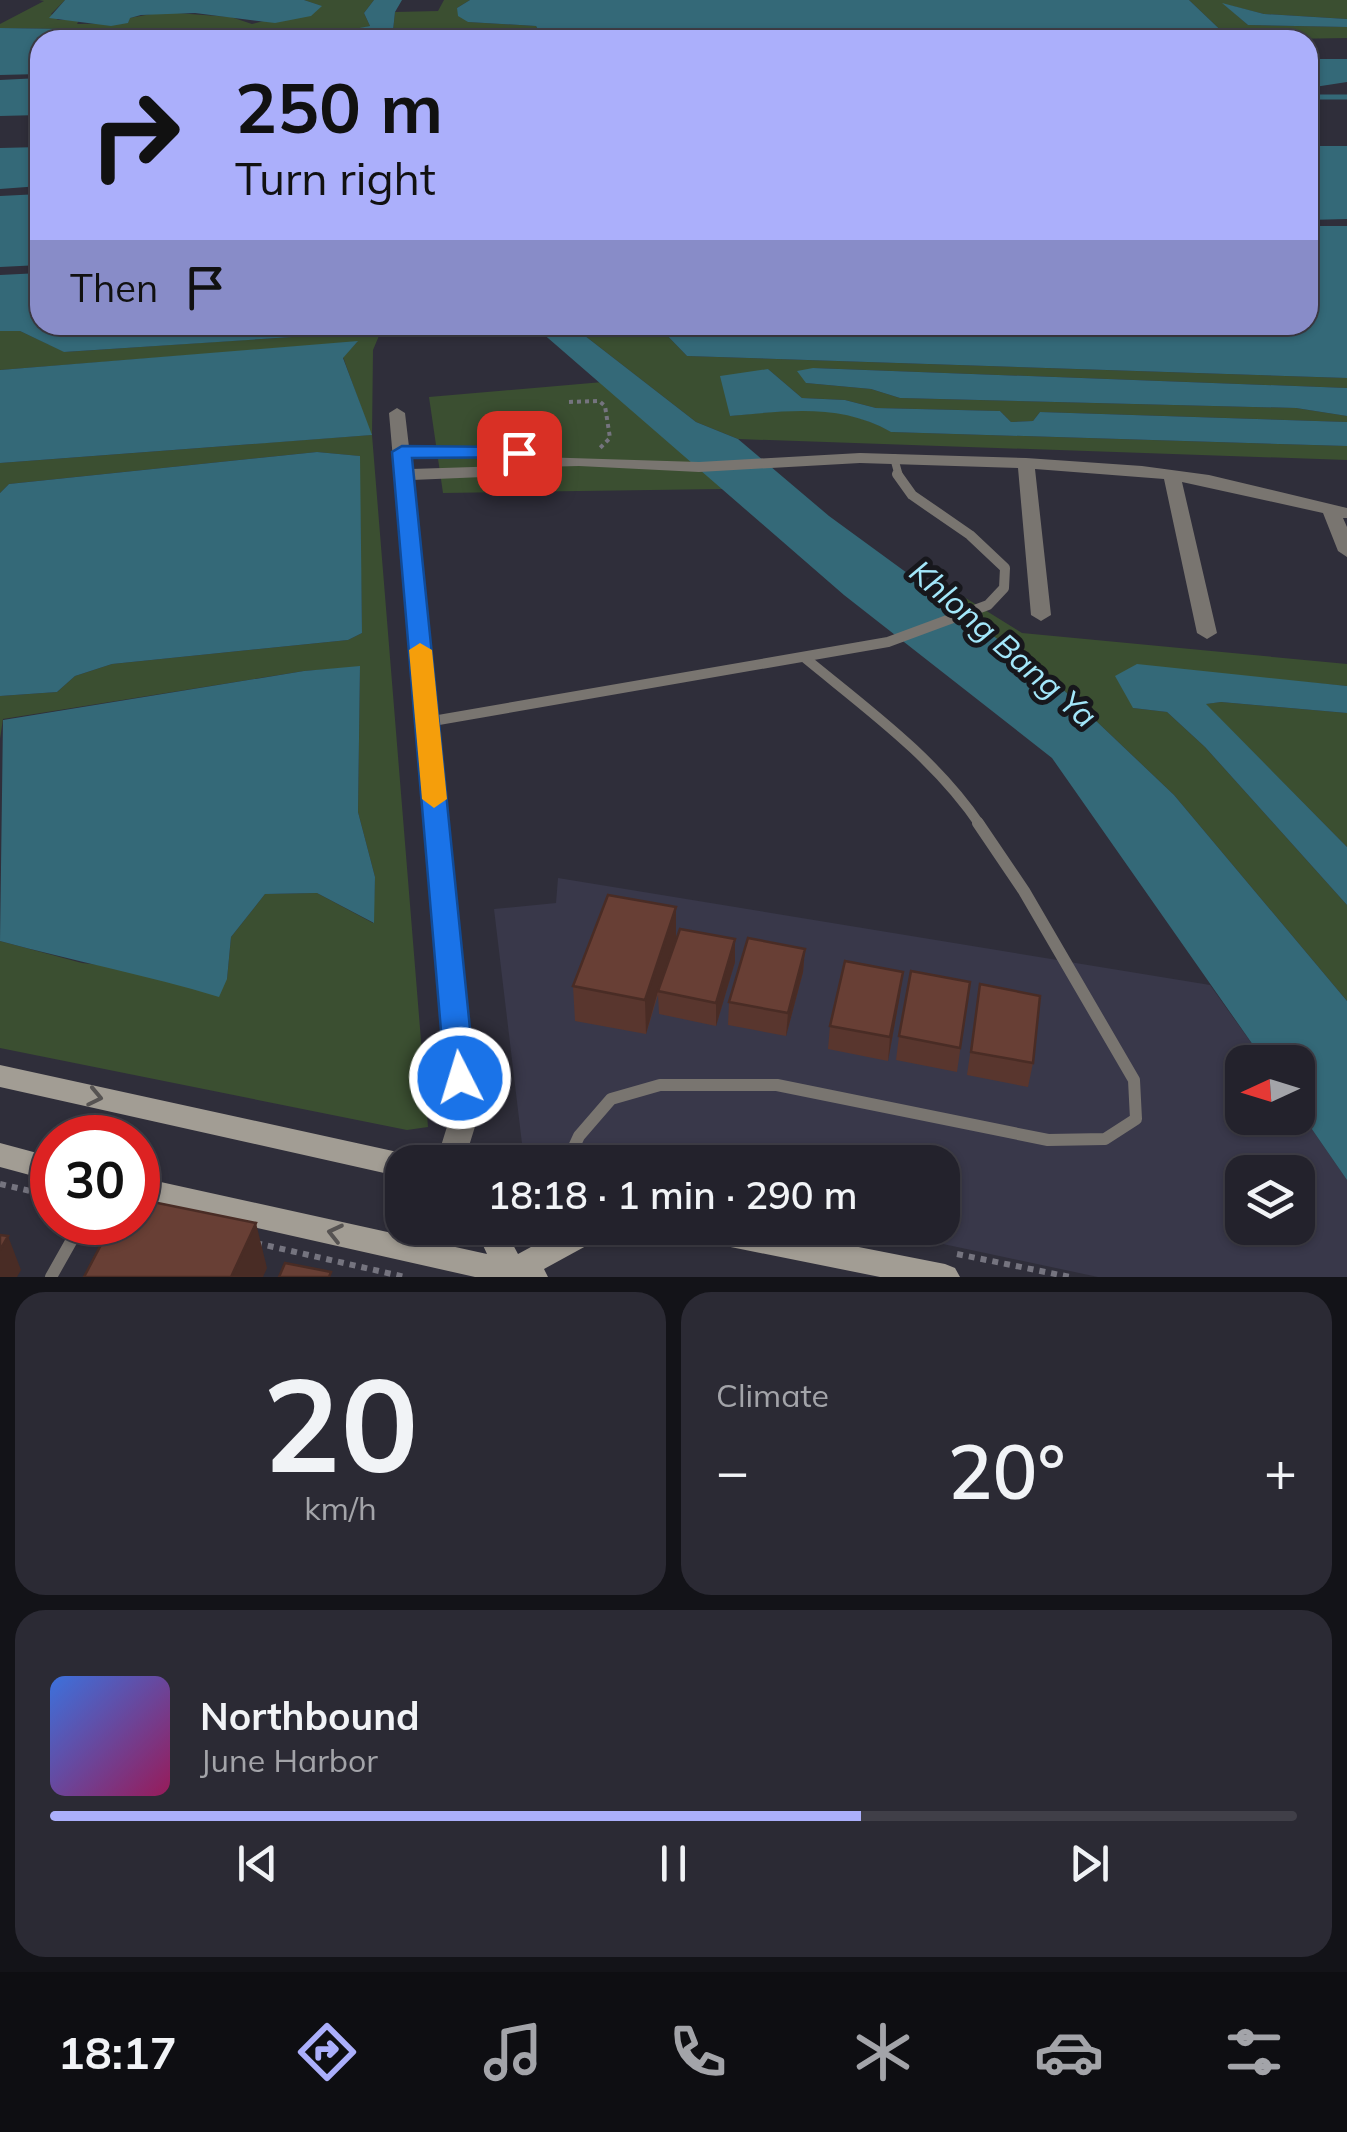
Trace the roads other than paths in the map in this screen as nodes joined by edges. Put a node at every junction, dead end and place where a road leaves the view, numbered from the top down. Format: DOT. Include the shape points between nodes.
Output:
graph roads {
  1 [pos="397,413"];
  2 [pos="402,452"];
  3 [pos="894,458"];
  4 [pos="535,462"];
  5 [pos="1026,463"];
  6 [pos="1172,475"];
  7 [pos="404,476"];
  8 [pos="1339,511"];
  9 [pos="1347,551"];
  10 [pos="1041,615"];
  11 [pos="1206,633"];
  12 [pos="805,658"];
  13 [pos="427,722"];
  14 [pos="0,1076"];
  15 [pos="455,1145"];
  16 [pos="575,1145"];
  17 [pos="0,1156"];
  18 [pos="385,1161"];
  19 [pos="30,1163"];
  20 [pos="160,1194"];
  21 [pos="69,1245"];
  22 [pos="500,1245"];
  23 [pos="565,1245"];
  24 [pos="787,1245"];
  25 [pos="519,1275"];
  26 [pos="52,1277"];
  27 [pos="945,1277"];
  1 -- 2 [label="street"];
  2 -- 4 [label="street" via="519,453"];
  2 -- 7 [label="street"];
  3 -- 4 [label="street" via="699,467"];
  3 -- 5 [label="street"];
  3 -- 12 [label="lane" via="906,494 968,534 1005,568 1004,588 988,606 891,641"];
  4 -- 7 [label="street" via="508,472"];
  5 -- 6 [label="street"];
  5 -- 10 [label="street"];
  6 -- 8 [label="street"];
  6 -- 11 [label="street"];
  7 -- 13 [label="street"];
  8 -- 9 [label="street"];
  12 -- 13 [label="lane"];
  12 -- 16 [label="lane" via="961,797 1134,1080 1136,1119 1105,1140 1048,1140 778,1085 660,1085 611,1099"];
  13 -- 15 [label="street" via="464,1117"];
  14 -- 18 [label="main road, one-way"];
  17 -- 19 [label="main road"];
  25 -- 20 [label="main road, one-way"];
  21 -- 26 [label="lane"];
  22 -- 25 [label="main road"];
  23 -- 25 [label="main road"];
  24 -- 27 [label="main road"];
}
